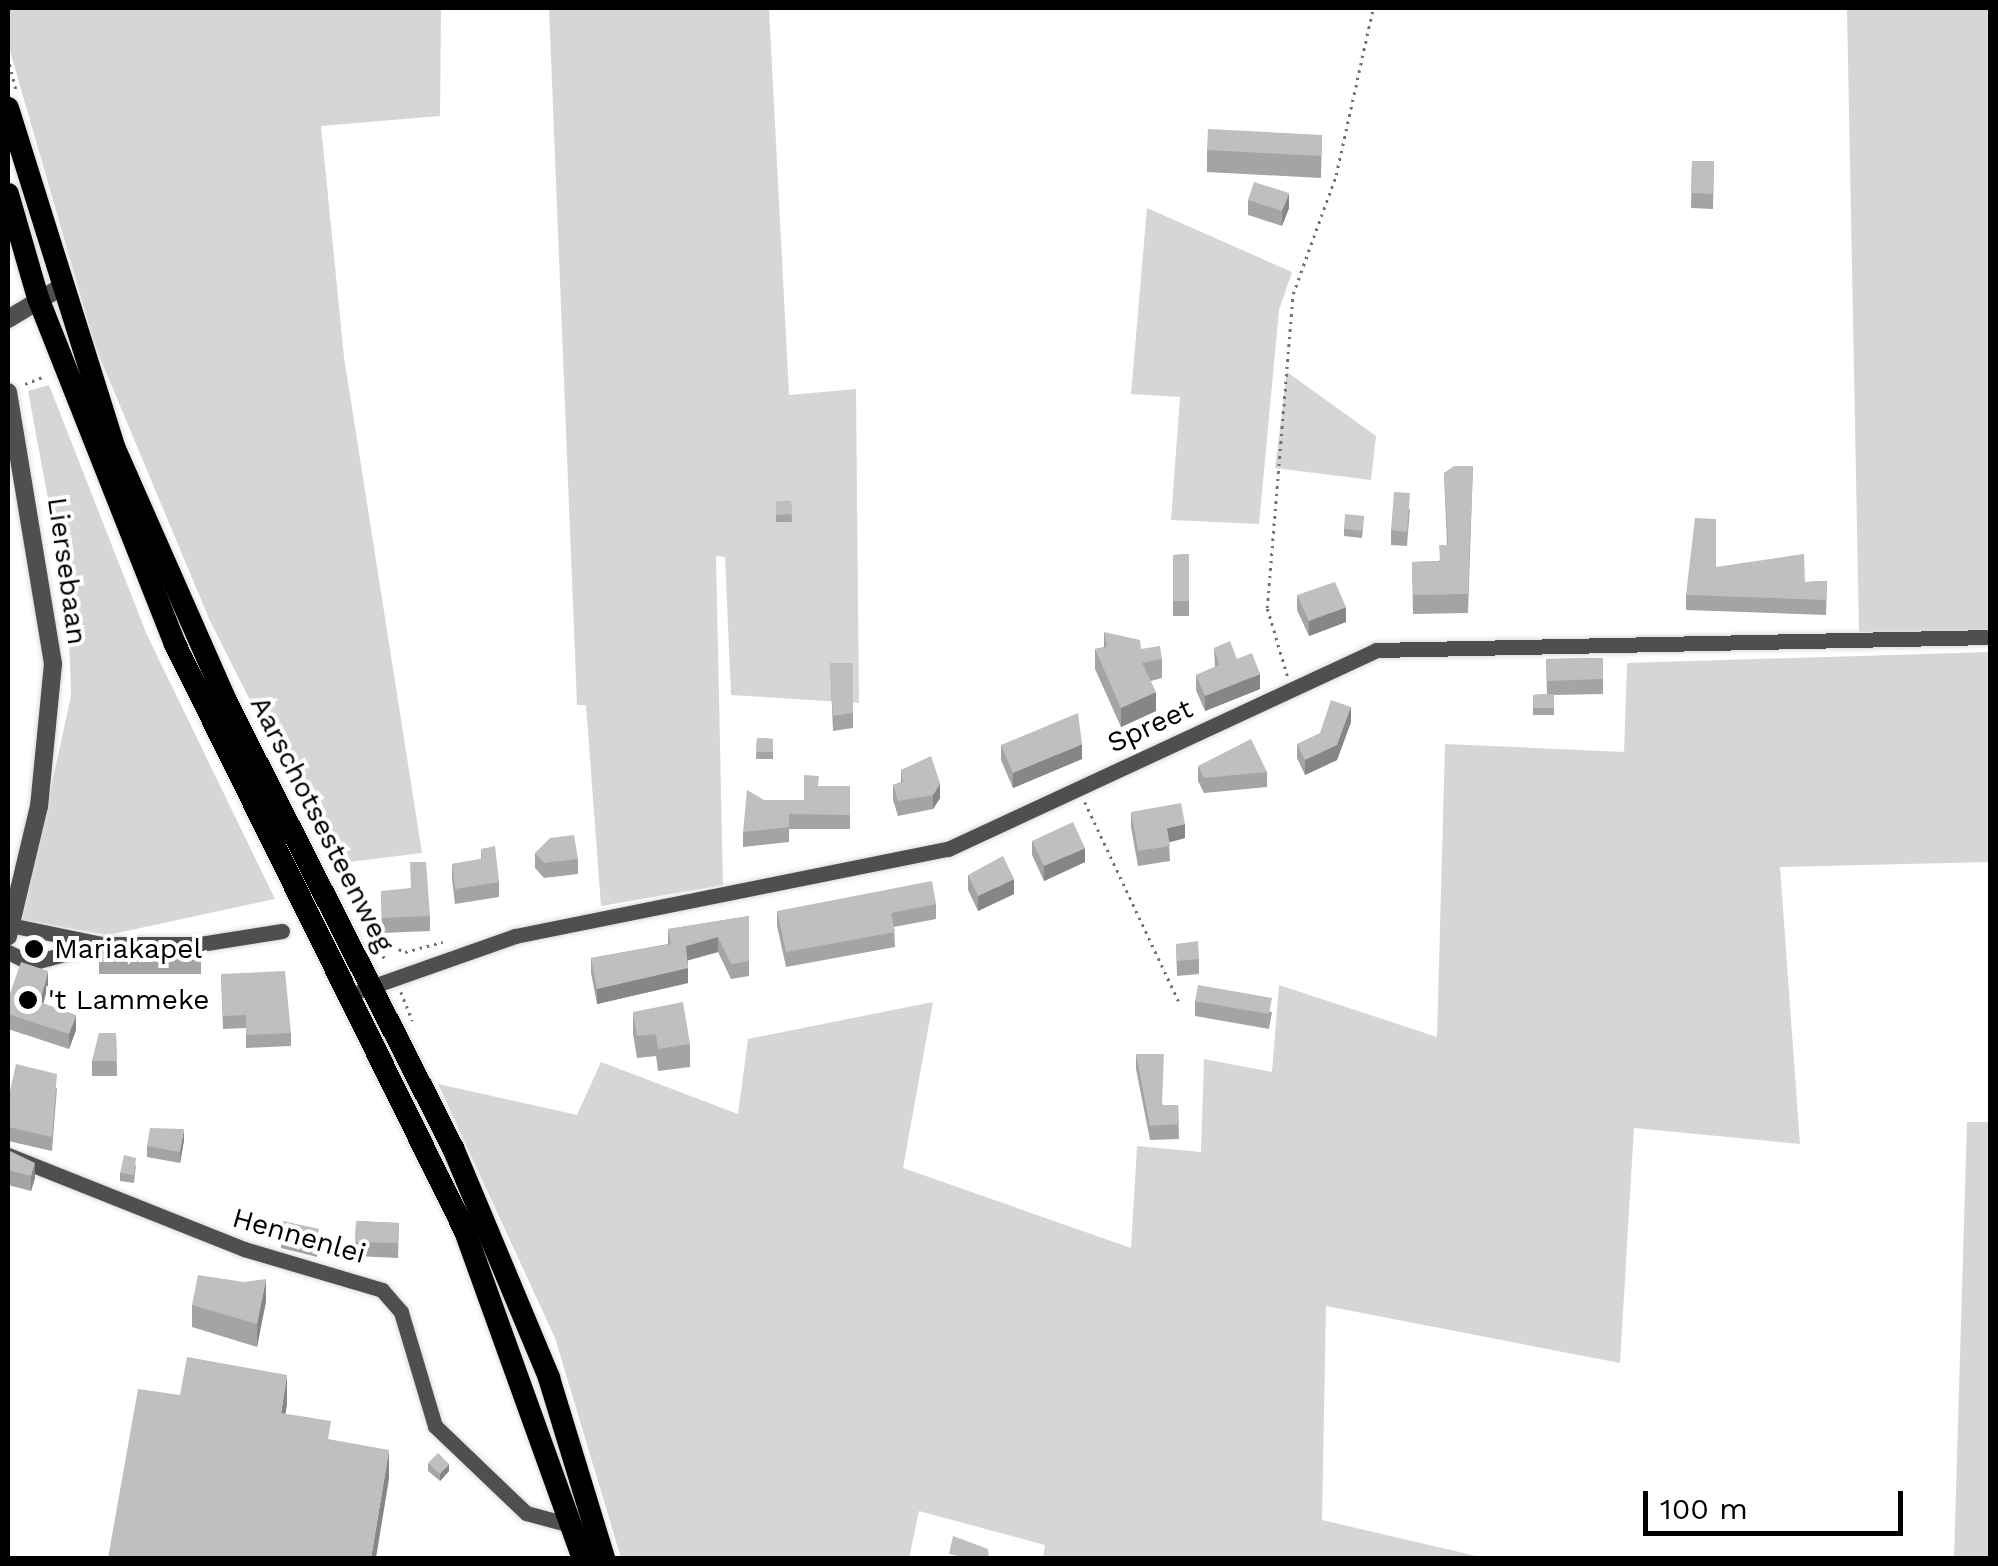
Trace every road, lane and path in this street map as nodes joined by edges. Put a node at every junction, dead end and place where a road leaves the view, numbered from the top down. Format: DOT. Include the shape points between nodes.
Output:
graph roads {
  1 [pos="1373,8"];
  2 [pos="8,108"];
  3 [pos="11,136"];
  4 [pos="8,194"];
  5 [pos="48,294"];
  6 [pos="8,319"];
  7 [pos="8,392"];
  8 [pos="1990,637"];
  9 [pos="1290,688"];
  10 [pos="1078,788"];
  11 [pos="9,930"];
  12 [pos="282,932"];
  13 [pos="362,933"];
  14 [pos="448,941"];
  15 [pos="102,944"];
  16 [pos="8,952"];
  17 [pos="361,991"];
  18 [pos="1180,1004"];
  19 [pos="8,1154"];
  20 [pos="574,1526"];
  21 [pos="582,1558"];
  22 [pos="604,1558"];
  1 -- 9 [label="path" via="1336,175 1293,294 1268,608"];
  2 -- 3 [label="main road, Aarschotsesteenweg"];
  3 -- 5 [label="main road, Aarschotsesteenweg"];
  4 -- 5 [label="main road, Aarschotsesteenweg"];
  5 -- 6 [label="street"];
  5 -- 17 [label="main road, Aarschotsesteenweg"];
  7 -- 11 [label="street, Liersebaan" via="53,664 39,806"];
  8 -- 9 [label="street, Spreet" via="1411,645"];
  9 -- 10 [label="street, Spreet"];
  10 -- 17 [label="street, Spreet" via="922,857 514,936"];
  10 -- 18 [label="path"];
  11 -- 15 [label="street"];
  12 -- 15 [label="street" via="200,944"];
  13 -- 14 [label="path" via="405,952"];
  15 -- 16 [label="street" via="30,963"];
  17 -- 20 [label="main road, Aarschotsesteenweg" via="466,1231"];
  17 -- 22 [label="main road, Aarschotsesteenweg" via="535,1342"];
  19 -- 20 [label="street, Hennenlei" via="244,1249 382,1290 401,1312 434,1426 526,1513"];
  20 -- 21 [label="main road, Aarschotsesteenweg"];
}
